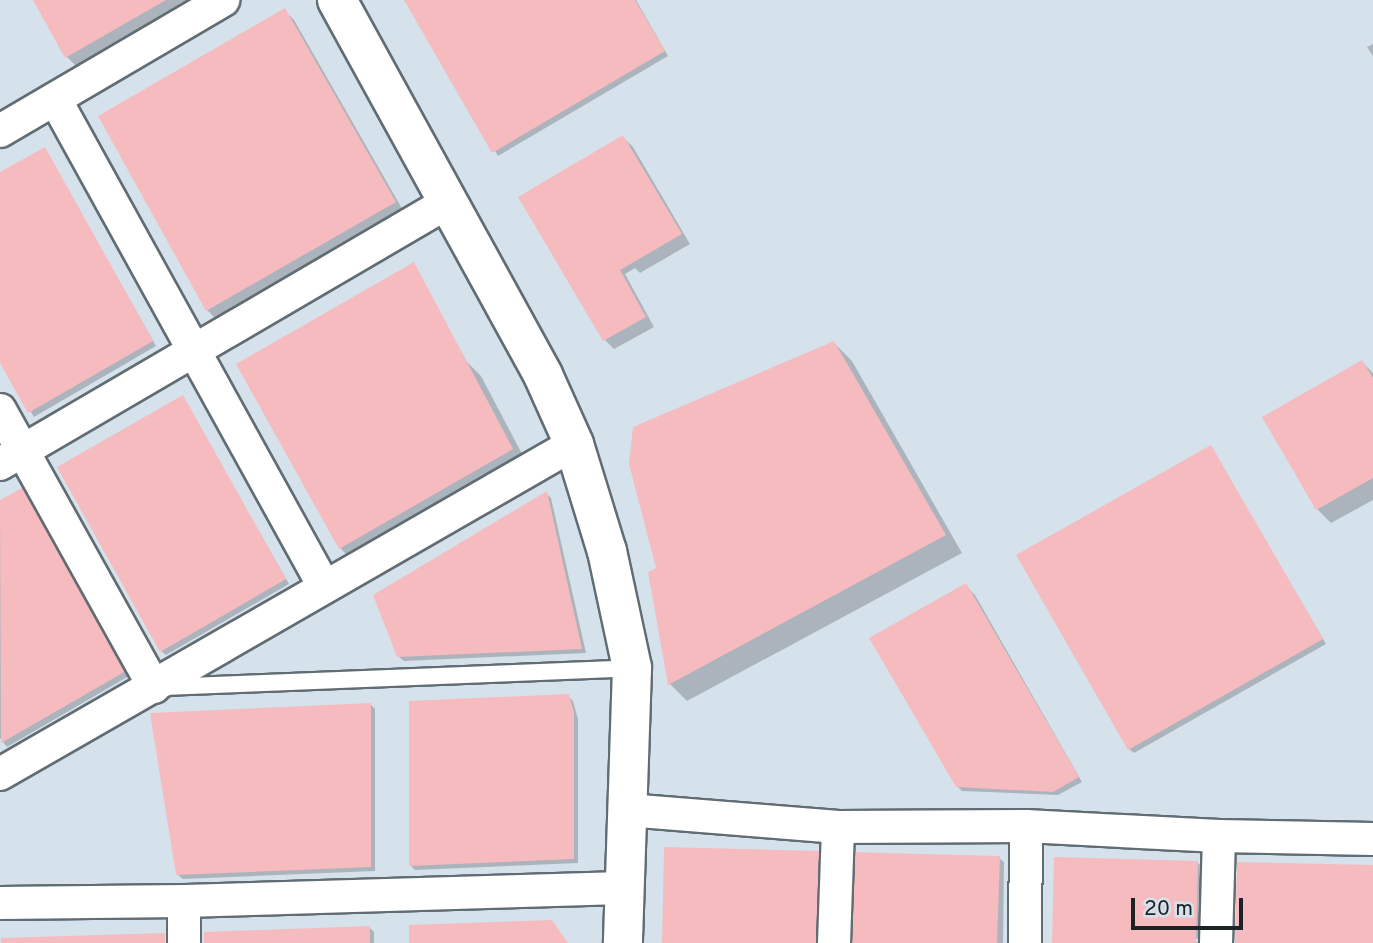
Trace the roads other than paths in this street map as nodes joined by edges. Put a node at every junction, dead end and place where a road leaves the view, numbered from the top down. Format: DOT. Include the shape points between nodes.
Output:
graph roads {
  1 [pos="223,0"];
  2 [pos="337,0"];
  3 [pos="55,100"];
  4 [pos="0,131"];
  5 [pos="450,201"];
  6 [pos="192,350"];
  7 [pos="0,410"];
  8 [pos="574,443"];
  9 [pos="11,457"];
  10 [pos="324,586"];
  11 [pos="632,668"];
  12 [pos="154,687"];
  13 [pos="0,773"];
  14 [pos="627,810"];
  15 [pos="1027,826"];
  16 [pos="838,827"];
  17 [pos="1219,836"];
  18 [pos="1373,839"];
  19 [pos="623,888"];
  20 [pos="184,901"];
  21 [pos="0,902"];
  22 [pos="184,943"];
  23 [pos="623,943"];
  24 [pos="834,943"];
  25 [pos="1025,943"];
  26 [pos="1216,943"];
  1 -- 3 [label="street"];
  2 -- 5 [label="street"];
  3 -- 4 [label="street"];
  3 -- 6 [label="street"];
  5 -- 6 [label="street"];
  5 -- 8 [label="street"];
  6 -- 9 [label="street"];
  6 -- 10 [label="street"];
  7 -- 9 [label="street"];
  8 -- 10 [label="street"];
  8 -- 11 [label="street" via="607,551"];
  9 -- 12 [label="street"];
  10 -- 12 [label="street"];
  11 -- 12 [label="lane"];
  11 -- 14 [label="street"];
  12 -- 13 [label="street"];
  14 -- 16 [label="street"];
  14 -- 19 [label="street"];
  15 -- 16 [label="street"];
  15 -- 17 [label="street"];
  15 -- 25 [label="street"];
  16 -- 24 [label="street"];
  17 -- 18 [label="street"];
  17 -- 26 [label="street"];
  19 -- 20 [label="street"];
  19 -- 23 [label="street"];
  20 -- 21 [label="street"];
  20 -- 22 [label="street"];
}
